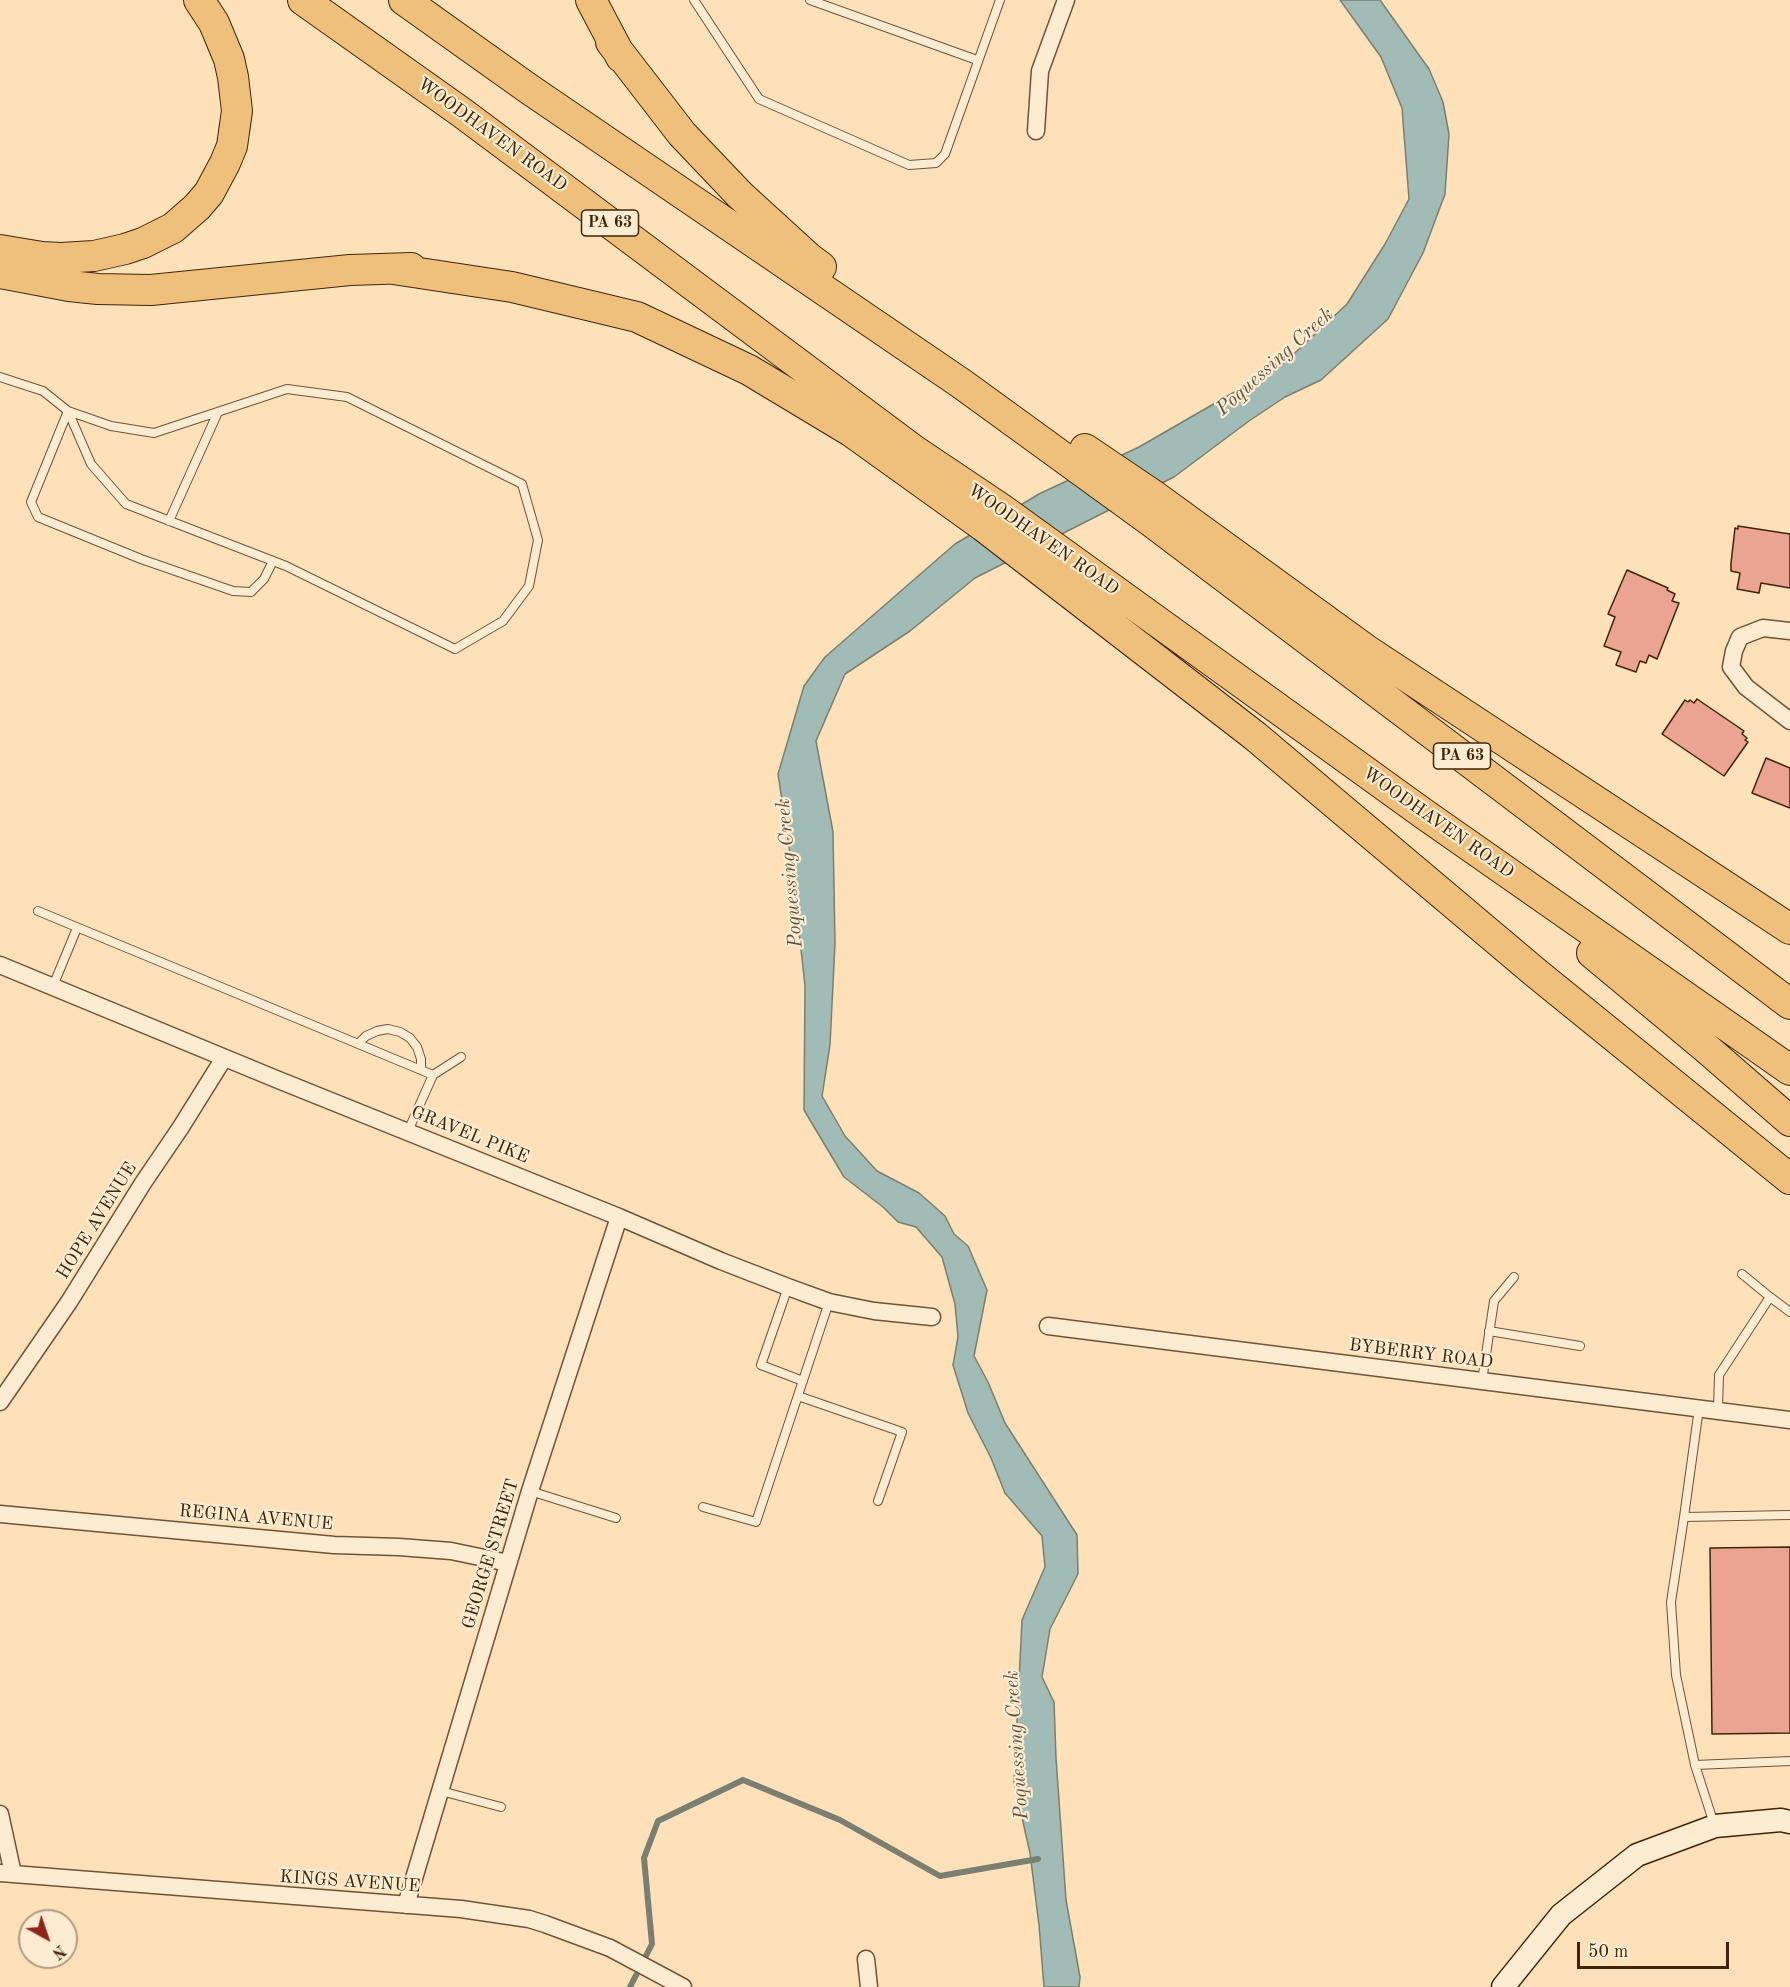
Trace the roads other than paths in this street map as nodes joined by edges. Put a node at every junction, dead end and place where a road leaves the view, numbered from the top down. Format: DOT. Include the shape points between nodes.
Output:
graph roads {
  1 [pos="199,0"];
  2 [pos="303,0"];
  3 [pos="404,0"];
  4 [pos="591,0"];
  5 [pos="694,0"];
  6 [pos="810,0"];
  7 [pos="1000,0"];
  8 [pos="1066,0"];
  9 [pos="611,42"];
  10 [pos="977,60"];
  11 [pos="1036,131"];
  12 [pos="0,250"];
  13 [pos="393,269"];
  14 [pos="0,273"];
  15 [pos="0,377"];
  16 [pos="962,384"];
  17 [pos="68,411"];
  18 [pos="218,412"];
  19 [pos="915,451"];
  20 [pos="1085,460"];
  21 [pos="1144,502"];
  22 [pos="991,517"];
  23 [pos="169,521"];
  24 [pos="273,561"];
  25 [pos="1790,631"];
  26 [pos="1789,719"];
  27 [pos="1424,814"];
  28 [pos="38,911"];
  29 [pos="77,928"];
  30 [pos="1790,929"];
  31 [pos="0,965"];
  32 [pos="52,986"];
  33 [pos="1785,999"];
  34 [pos="358,1044"];
  35 [pos="461,1057"];
  36 [pos="225,1058"];
  37 [pos="421,1070"];
  38 [pos="1790,1070"];
  39 [pos="433,1075"];
  40 [pos="1790,1121"];
  41 [pos="408,1131"];
  42 [pos="1790,1179"];
  43 [pos="619,1216"];
  44 [pos="1742,1274"];
  45 [pos="1514,1277"];
  46 [pos="788,1287"];
  47 [pos="1770,1297"];
  48 [pos="829,1302"];
  49 [pos="1790,1312"];
  50 [pos="932,1317"];
  51 [pos="1048,1326"];
  52 [pos="1489,1331"];
  53 [pos="1580,1346"];
  54 [pos="803,1381"];
  55 [pos="1482,1381"];
  56 [pos="798,1396"];
  57 [pos="0,1402"];
  58 [pos="1699,1408"];
  59 [pos="1718,1410"];
  60 [pos="1790,1420"];
  61 [pos="530,1491"];
  62 [pos="878,1501"];
  63 [pos="703,1507"];
  64 [pos="0,1514"];
  65 [pos="1790,1515"];
  66 [pos="1684,1517"];
  67 [pos="616,1518"];
  68 [pos="508,1563"];
  69 [pos="1790,1761"];
  70 [pos="1695,1765"];
  71 [pos="441,1791"];
  72 [pos="501,1807"];
  73 [pos="0,1814"];
  74 [pos="1790,1822"];
  75 [pos="1715,1826"];
  76 [pos="6,1874"];
  77 [pos="406,1905"];
  78 [pos="866,1959"];
  79 [pos="683,1987"];
  80 [pos="869,1987"];
  81 [pos="1503,1987"];
  1 -- 12 [label="highway" via="229,59 237,111 232,146 209,193 173,228 125,249 61,258"];
  2 -- 19 [label="highway, WOODHAVEN ROAD / PA 63" via="461,112"];
  3 -- 16 [label="highway, PA 63"];
  4 -- 9 [label="highway"];
  5 -- 10 [label="lane" via="759,99 909,165 936,163 945,153"];
  6 -- 10 [label="lane"];
  7 -- 10 [label="lane"];
  8 -- 11 [label="street" via="1040,71"];
  9 -- 16 [label="highway" via="680,145 753,222 817,276"];
  9 -- 20 [label="highway" via="682,134 740,195 809,258"];
  13 -- 14 [label="highway" via="308,273 151,290 69,286"];
  13 -- 19 [label="highway" via="454,267 509,272 564,282 652,309 729,342 868,428"];
  13 -- 22 [label="highway" via="512,287 637,317 749,370"];
  15 -- 17 [label="lane" via="43,390"];
  16 -- 20 [label="highway, PA 63"];
  17 -- 18 [label="lane" via="111,426 154,433"];
  17 -- 23 [label="lane" via="91,464 101,477 126,504"];
  17 -- 24 [label="lane" via="31,502 38,517 233,591 251,592 264,579"];
  18 -- 23 [label="lane"];
  18 -- 24 [label="lane" via="286,389 346,397 522,484 538,540 529,586 503,621 455,649"];
  19 -- 22 [label="highway, WOODHAVEN ROAD / PA 63"];
  20 -- 21 [label="highway, PA 63"];
  21 -- 30 [label="highway"];
  21 -- 33 [label="highway, PA 63"];
  22 -- 27 [label="highway, WOODHAVEN ROAD / PA 63" via="1061,552"];
  22 -- 42 [label="highway" via="1032,564 1255,736 1536,973"];
  23 -- 24 [label="lane"];
  25 -- 26 [label="street" via="1763,628 1740,638 1731,667 1746,687"];
  27 -- 38 [label="highway, WOODHAVEN ROAD / PA 63"];
  27 -- 40 [label="highway"];
  28 -- 29 [label="lane"];
  29 -- 32 [label="lane"];
  29 -- 34 [label="lane"];
  31 -- 32 [label="street, GRAVEL PIKE"];
  32 -- 36 [label="street, GRAVEL PIKE"];
  34 -- 37 [label="lane"];
  34 -- 37 [label="lane" via="377,1031 400,1032 417,1047"];
  35 -- 39 [label="lane"];
  36 -- 41 [label="street, GRAVEL PIKE"];
  36 -- 57 [label="street, HOPE AVENUE" via="69,1302"];
  37 -- 39 [label="lane"];
  39 -- 41 [label="lane"];
  41 -- 43 [label="street, GRAVEL PIKE"];
  43 -- 46 [label="street, GRAVEL PIKE"];
  43 -- 61 [label="street, GEORGE STREET"];
  44 -- 47 [label="lane"];
  45 -- 52 [label="lane" via="1494,1301"];
  46 -- 48 [label="street, GRAVEL PIKE"];
  46 -- 54 [label="lane" via="761,1365"];
  47 -- 49 [label="lane"];
  47 -- 59 [label="lane" via="1719,1375"];
  48 -- 50 [label="street, GRAVEL PIKE"];
  48 -- 54 [label="lane"];
  51 -- 55 [label="street, BYBERRY ROAD"];
  52 -- 53 [label="lane"];
  52 -- 55 [label="lane"];
  54 -- 56 [label="lane"];
  55 -- 58 [label="street, BYBERRY ROAD"];
  56 -- 62 [label="lane" via="902,1432"];
  56 -- 63 [label="lane" via="756,1522"];
  58 -- 59 [label="street, BYBERRY ROAD"];
  58 -- 66 [label="lane"];
  59 -- 60 [label="street, BYBERRY ROAD"];
  61 -- 67 [label="lane"];
  61 -- 68 [label="street, GEORGE STREET"];
  64 -- 68 [label="street, REGINA AVENUE" via="334,1545 441,1550"];
  65 -- 66 [label="lane"];
  66 -- 70 [label="lane" via="1671,1602 1676,1675"];
  68 -- 71 [label="street, GEORGE STREET"];
  69 -- 70 [label="lane"];
  70 -- 75 [label="lane"];
  71 -- 72 [label="lane"];
  71 -- 77 [label="street, GEORGE STREET"];
  73 -- 76 [label="street"];
  74 -- 75 [label="street"];
  75 -- 81 [label="street" via="1637,1855 1561,1915"];
  76 -- 77 [label="street, KINGS AVENUE"];
  77 -- 79 [label="street, KINGS AVENUE" via="546,1924 630,1957"];
  78 -- 80 [label="street"];
}
